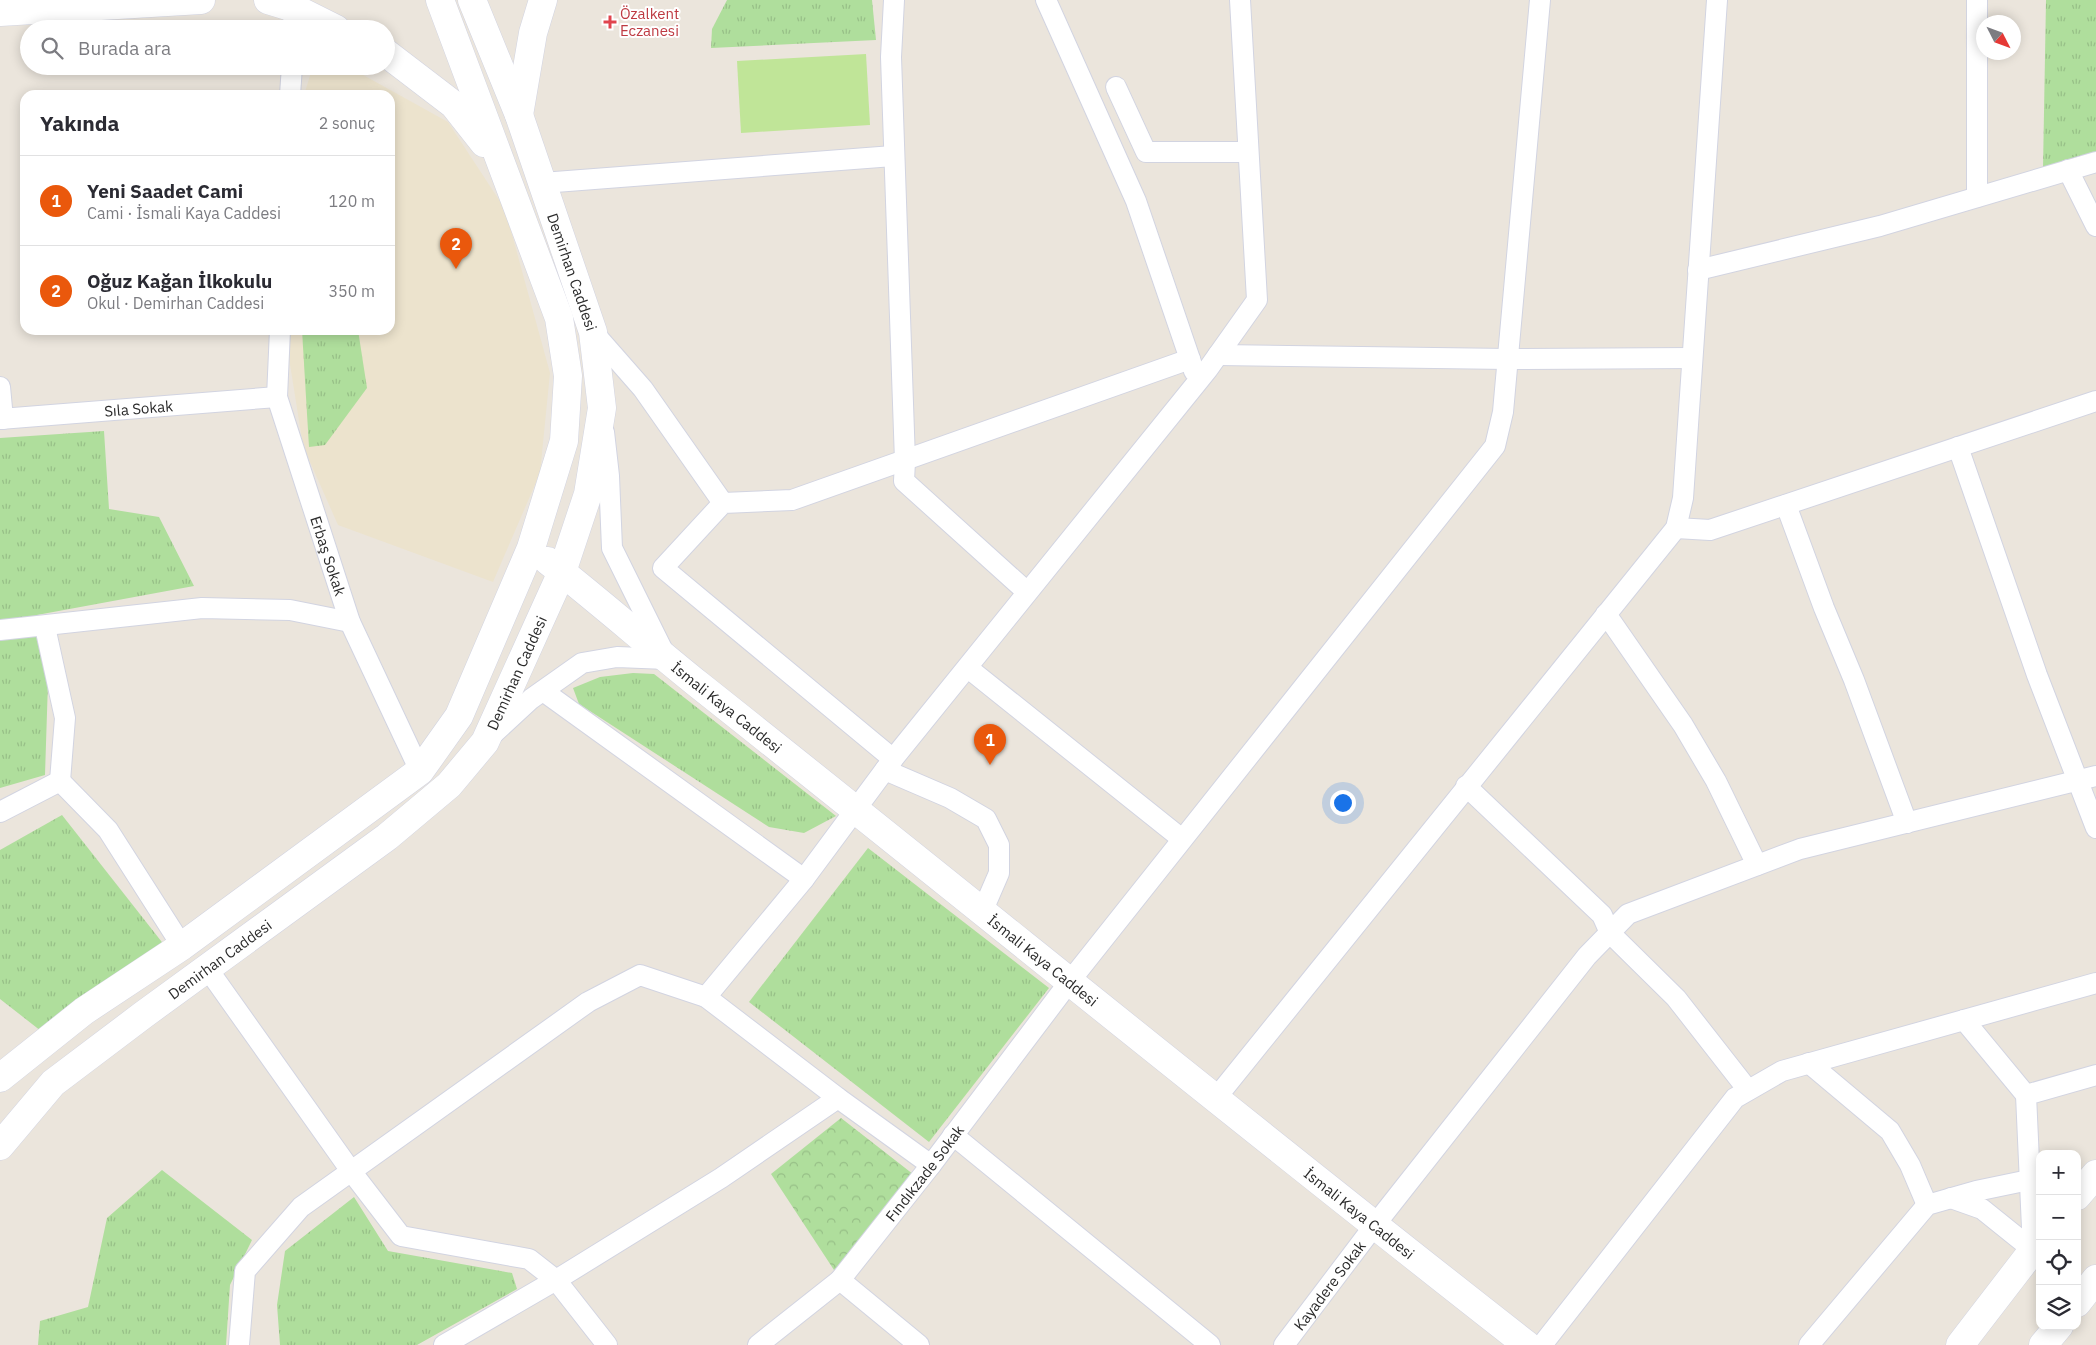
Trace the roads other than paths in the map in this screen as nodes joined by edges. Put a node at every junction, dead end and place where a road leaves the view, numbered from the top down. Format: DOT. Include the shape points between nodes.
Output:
graph roads {
  1 [pos="201,0"];
  2 [pos="268,0"];
  3 [pos="440,0"];
  4 [pos="472,0"];
  5 [pos="544,0"];
  6 [pos="894,0"];
  7 [pos="1046,0"];
  8 [pos="1240,0"];
  9 [pos="1540,0"];
  10 [pos="1717,0"];
  11 [pos="1976,0"];
  12 [pos="0,12"];
  13 [pos="294,19"];
  14 [pos="395,60"];
  15 [pos="291,75"];
  16 [pos="1116,87"];
  17 [pos="290,90"];
  18 [pos="518,115"];
  19 [pos="1248,152"];
  20 [pos="894,156"];
  21 [pos="2096,162"];
  22 [pos="500,164"];
  23 [pos="2068,170"];
  24 [pos="542,183"];
  25 [pos="1977,197"];
  26 [pos="2096,226"];
  27 [pos="1698,270"];
  28 [pos="593,332"];
  29 [pos="280,335"];
  30 [pos="1218,355"];
  31 [pos="1692,358"];
  32 [pos="1190,359"];
  33 [pos="1508,359"];
  34 [pos="1198,382"];
  35 [pos="0,387"];
  36 [pos="278,397"];
  37 [pos="2096,401"];
  38 [pos="602,408"];
  39 [pos="2,419"];
  40 [pos="1958,448"];
  41 [pos="905,461"];
  42 [pos="723,503"];
  43 [pos="1786,505"];
  44 [pos="1676,528"];
  45 [pos="531,548"];
  46 [pos="562,572"];
  47 [pos="1027,592"];
  48 [pos="1606,614"];
  49 [pos="350,622"];
  50 [pos="45,626"];
  51 [pos="0,630"];
  52 [pos="667,659"];
  53 [pos="968,668"];
  54 [pos="542,691"];
  55 [pos="485,742"];
  56 [pos="889,765"];
  57 [pos="420,771"];
  58 [pos="2096,776"];
  59 [pos="60,781"];
  60 [pos="2077,781"];
  61 [pos="1466,786"];
  62 [pos="855,809"];
  63 [pos="0,812"];
  64 [pos="1907,823"];
  65 [pos="2096,828"];
  66 [pos="1182,839"];
  67 [pos="1757,865"];
  68 [pos="804,878"];
  69 [pos="983,910"];
  70 [pos="1610,933"];
  71 [pos="182,946"];
  72 [pos="207,968"];
  73 [pos="1070,981"];
  74 [pos="2096,983"];
  75 [pos="706,997"];
  76 [pos="1964,1020"];
  77 [pos="1810,1063"];
  78 [pos="2096,1075"];
  79 [pos="0,1078"];
  80 [pos="1748,1090"];
  81 [pos="2026,1095"];
  82 [pos="838,1098"];
  83 [pos="1216,1098"];
  84 [pos="953,1134"];
  85 [pos="0,1146"];
  86 [pos="931,1166"];
  87 [pos="350,1171"];
  88 [pos="2096,1174"];
  89 [pos="2029,1180"];
  90 [pos="2078,1195"];
  91 [pos="1951,1198"];
  92 [pos="1927,1205"];
  93 [pos="1374,1226"];
  94 [pos="2036,1240"];
  95 [pos="2036,1248"];
  96 [pos="2036,1250"];
  97 [pos="556,1280"];
  98 [pos="840,1280"];
  99 [pos="2056,1330"];
  100 [pos="1291,1342"];
  101 [pos="239,1345"];
  102 [pos="444,1345"];
  103 [pos="607,1345"];
  104 [pos="758,1345"];
  105 [pos="920,1345"];
  106 [pos="1210,1345"];
  107 [pos="1527,1345"];
  108 [pos="1542,1345"];
  109 [pos="1809,1345"];
  110 [pos="1960,1345"];
  111 [pos="2043,1345"];
  1 -- 12 [label="main road"];
  2 -- 13 [label="main road"];
  3 -- 22 [label="main road, Demirhan Caddesi"];
  4 -- 18 [label="main road, Demirhan Caddesi"];
  5 -- 18 [label="main road" via="533,33"];
  6 -- 20 [label="street" via="891,57"];
  7 -- 32 [label="street" via="1136,201"];
  8 -- 19 [label="street"];
  9 -- 33 [label="street, Fındıkzade Sokak"];
  10 -- 27 [label="street"];
  11 -- 25 [label="street"];
  14 -- 22 [label="main road" via="454,105"];
  15 -- 17 [label="street"];
  16 -- 19 [label="street" via="1146,152"];
  18 -- 24 [label="main road, Demirhan Caddesi"];
  19 -- 30 [label="street" via="1258,300"];
  20 -- 24 [label="street"];
  20 -- 41 [label="street"];
  21 -- 23 [label="street"];
  22 -- 45 [label="main road, Demirhan Caddesi" via="559,318 568,376 564,441"];
  23 -- 25 [label="street"];
  23 -- 26 [label="street"];
  24 -- 28 [label="main road, Demirhan Caddesi"];
  25 -- 27 [label="street" via="1880,226"];
  27 -- 31 [label="street"];
  28 -- 38 [label="main road, Demirhan Caddesi"];
  28 -- 42 [label="street" via="643,389"];
  29 -- 36 [label="street, Erbaş Sokak"];
  30 -- 33 [label="street"];
  30 -- 34 [label="street"];
  31 -- 33 [label="street"];
  31 -- 44 [label="street" via="1683,498"];
  32 -- 34 [label="street"];
  32 -- 41 [label="street"];
  33 -- 66 [label="street, Fındıkzade Sokak" via="1503,412 1495,446"];
  34 -- 47 [label="street"];
  35 -- 39 [label="street"];
  36 -- 39 [label="street, Sıla Sokak"];
  36 -- 49 [label="street, Erbaş Sokak"];
  37 -- 40 [label="street"];
  38 -- 46 [label="main road, Demirhan Caddesi" via="588,494"];
  38 -- 52 [label="street" via="612,548"];
  40 -- 43 [label="street"];
  40 -- 60 [label="street"];
  41 -- 42 [label="street" via="792,500"];
  41 -- 47 [label="street" via="904,481"];
  42 -- 56 [label="street" via="663,568"];
  43 -- 44 [label="street" via="1710,530"];
  43 -- 64 [label="street"];
  44 -- 48 [label="street"];
  45 -- 46 [label="main road, İsmali Kaya Caddesi"];
  45 -- 57 [label="main road, Demirhan Caddesi" via="459,716"];
  46 -- 52 [label="main road, İsmali Kaya Caddesi"];
  46 -- 55 [label="main road, Demirhan Caddesi"];
  47 -- 53 [label="street"];
  48 -- 61 [label="street"];
  48 -- 67 [label="street" via="1683,725 1716,781"];
  49 -- 50 [label="street" via="290,610 202,608"];
  49 -- 57 [label="street, Erbaş Sokak"];
  50 -- 51 [label="street"];
  50 -- 59 [label="street" via="65,718"];
  52 -- 54 [label="street" via="618,657 582,663"];
  52 -- 62 [label="main road, İsmali Kaya Caddesi"];
  53 -- 56 [label="street"];
  53 -- 66 [label="street"];
  54 -- 55 [label="street"];
  54 -- 68 [label="street"];
  55 -- 72 [label="main road, Demirhan Caddesi" via="450,785 387,837"];
  56 -- 62 [label="street"];
  56 -- 69 [label="street" via="986,819 999,845 999,873"];
  57 -- 71 [label="main road, Demirhan Caddesi"];
  58 -- 60 [label="street, Kayadere Sokak"];
  59 -- 63 [label="street"];
  59 -- 71 [label="street" via="108,830"];
  60 -- 64 [label="street, Kayadere Sokak"];
  60 -- 65 [label="street"];
  61 -- 70 [label="street" via="1602,915"];
  61 -- 83 [label="street"];
  62 -- 68 [label="street"];
  62 -- 69 [label="main road, İsmali Kaya Caddesi"];
  64 -- 67 [label="street, Kayadere Sokak" via="1800,849"];
  66 -- 73 [label="street, Fındıkzade Sokak"];
  67 -- 70 [label="street, Kayadere Sokak" via="1628,914"];
  68 -- 75 [label="street"];
  69 -- 73 [label="main road, İsmali Kaya Caddesi"];
  70 -- 80 [label="street" via="1676,998"];
  70 -- 93 [label="street, Kayadere Sokak" via="1588,956"];
  71 -- 79 [label="main road, Demirhan Caddesi" via="84,1011"];
  72 -- 85 [label="main road, Demirhan Caddesi" via="53,1083"];
  72 -- 87 [label="street"];
  73 -- 83 [label="main road, İsmali Kaya Caddesi"];
  73 -- 84 [label="street, Fındıkzade Sokak"];
  74 -- 76 [label="street"];
  75 -- 82 [label="street"];
  75 -- 87 [label="street" via="640,975 588,1002"];
  76 -- 77 [label="street"];
  76 -- 81 [label="street"];
  77 -- 80 [label="street" via="1782,1071"];
  77 -- 92 [label="street" via="1890,1131 1910,1165"];
  78 -- 81 [label="street"];
  80 -- 108 [label="street" via="1735,1098"];
  81 -- 89 [label="street"];
  82 -- 86 [label="street"];
  82 -- 97 [label="street" via="721,1178"];
  83 -- 93 [label="main road, İsmali Kaya Caddesi"];
  84 -- 86 [label="street, Fındıkzade Sokak"];
  84 -- 106 [label="street"];
  86 -- 98 [label="street, Fındıkzade Sokak"];
  87 -- 97 [label="street" via="401,1236 529,1258"];
  87 -- 101 [label="street" via="301,1207 245,1271"];
  88 -- 90 [label="main road"];
  89 -- 91 [label="street"];
  89 -- 94 [label="street"];
  91 -- 92 [label="street"];
  91 -- 95 [label="street" via="1982,1208"];
  92 -- 109 [label="street"];
  93 -- 100 [label="street, Kayadere Sokak"];
  93 -- 107 [label="main road, İsmali Kaya Caddesi"];
  96 -- 110 [label="main road"];
  97 -- 102 [label="street"];
  97 -- 103 [label="street"];
  98 -- 104 [label="street, Fındıkzade Sokak"];
  98 -- 105 [label="street"];
  99 -- 111 [label="main road"];
}
